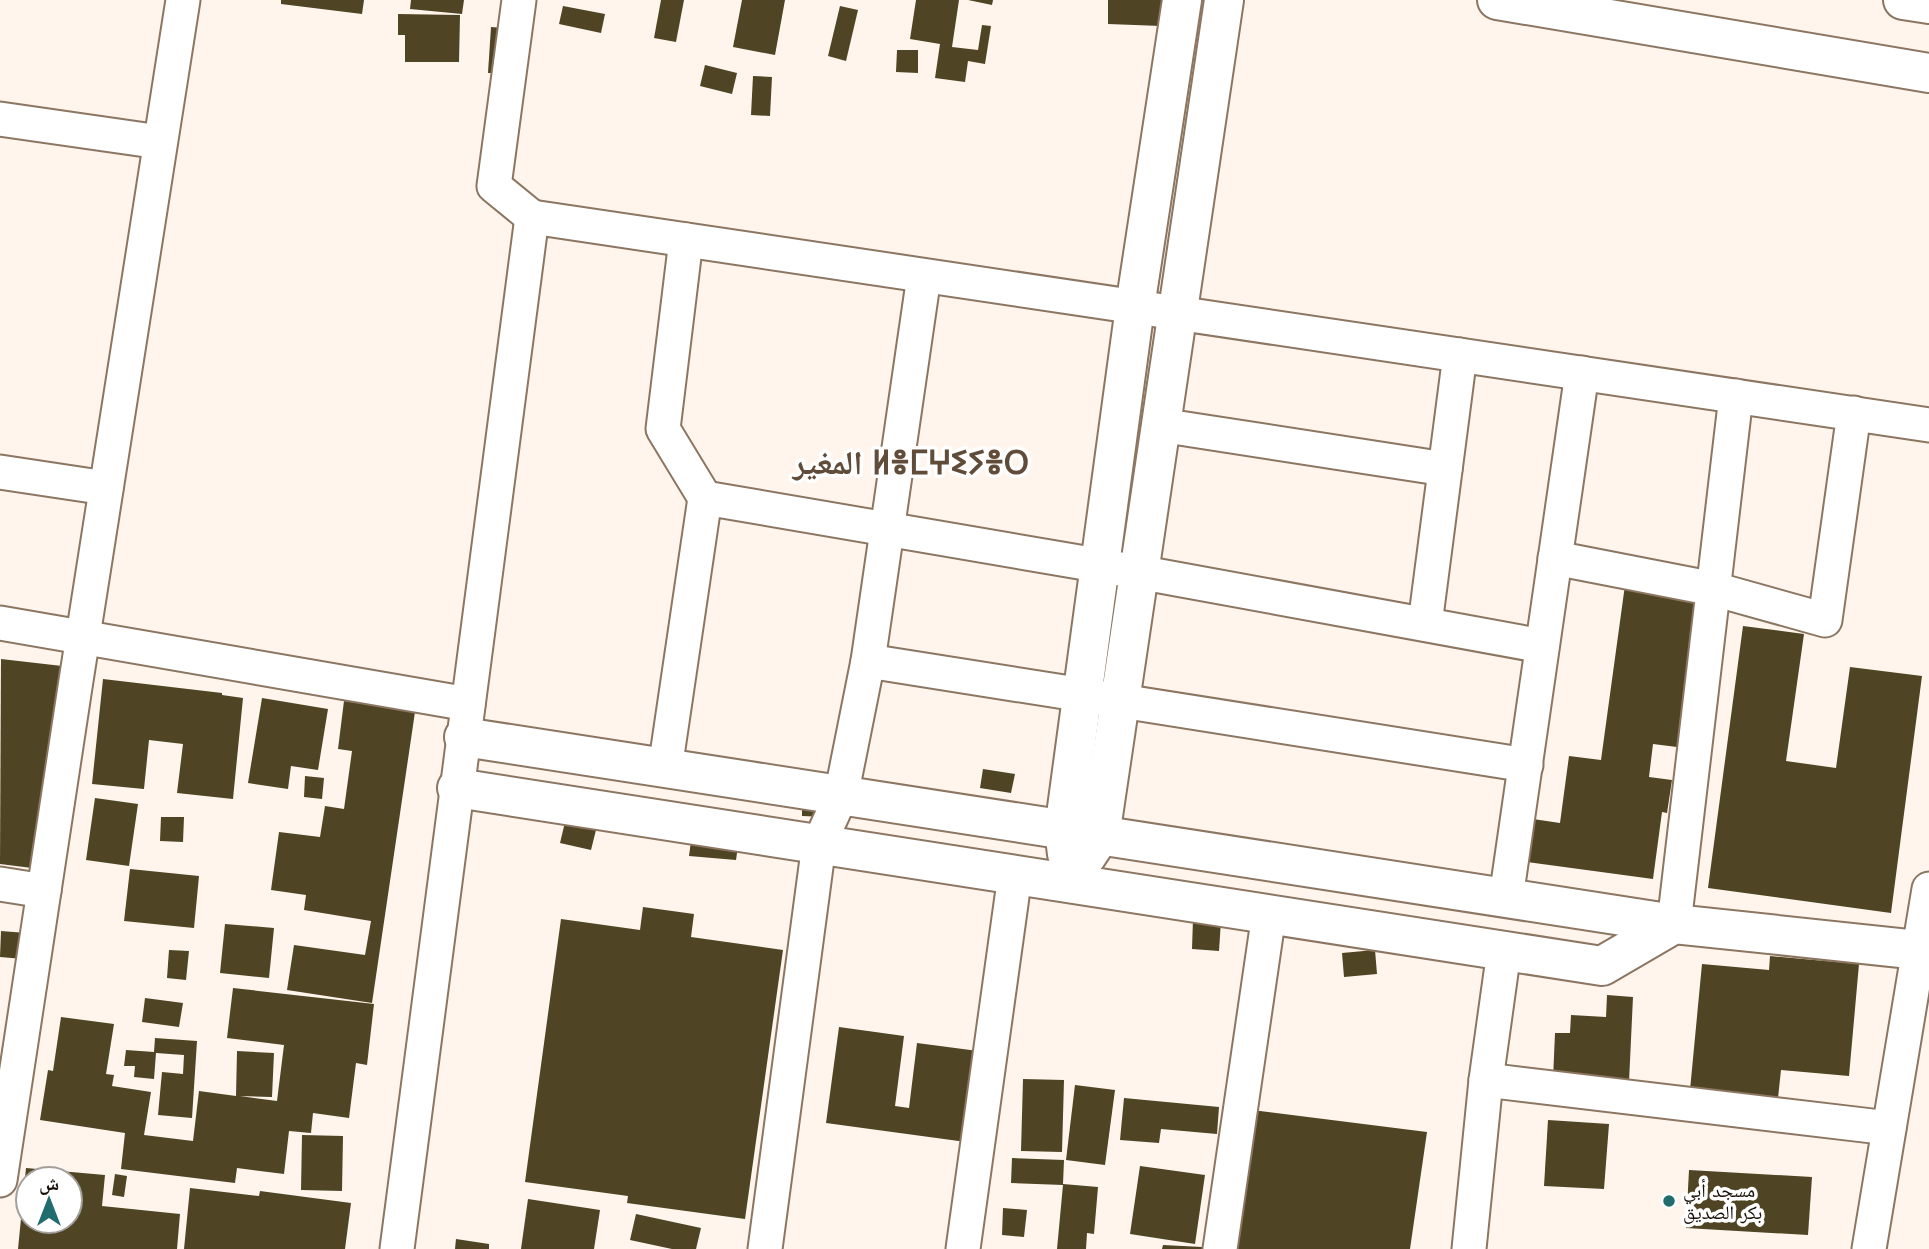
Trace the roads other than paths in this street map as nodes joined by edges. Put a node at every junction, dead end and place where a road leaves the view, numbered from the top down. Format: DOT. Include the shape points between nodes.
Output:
graph roads {
  1 [pos="183,0"];
  2 [pos="519,0"];
  3 [pos="1182,0"];
  4 [pos="1224,0"];
  5 [pos="1497,0"];
  6 [pos="1903,0"];
  7 [pos="1929,4"];
  8 [pos="1929,73"];
  9 [pos="0,119"];
  10 [pos="160,142"];
  11 [pos="532,217"];
  12 [pos="686,240"];
  13 [pos="924,275"];
  14 [pos="1135,307"];
  15 [pos="1177,313"];
  16 [pos="1460,355"];
  17 [pos="1582,373"];
  18 [pos="1737,396"];
  19 [pos="1854,414"];
  20 [pos="1160,425"];
  21 [pos="1929,425"];
  22 [pos="1445,469"];
  23 [pos="0,472"];
  24 [pos="106,488"];
  25 [pos="705,498"];
  26 [pos="888,530"];
  27 [pos="1555,558"];
  28 [pos="1100,565"];
  29 [pos="1138,572"];
  30 [pos="1714,589"];
  31 [pos="0,623"];
  32 [pos="1425,624"];
  33 [pos="82,639"];
  34 [pos="1542,646"];
  35 [pos="868,661"];
  36 [pos="1101,698"];
  37 [pos="466,721"];
  38 [pos="1526,765"];
  39 [pos="665,769"];
  40 [pos="457,788"];
  41 [pos="841,796"];
  42 [pos="1082,833"];
  43 [pos="819,844"];
  44 [pos="1015,875"];
  45 [pos="1070,883"];
  46 [pos="0,884"];
  47 [pos="1929,889"];
  48 [pos="44,891"];
  49 [pos="1506,898"];
  50 [pos="1269,914"];
  51 [pos="1674,924"];
  52 [pos="1924,950"];
  53 [pos="1504,951"];
  54 [pos="1914,1067"];
  55 [pos="1486,1080"];
  56 [pos="1889,1128"];
  57 [pos="0,1180"];
  58 [pos="397,1249"];
  59 [pos="765,1249"];
  60 [pos="963,1249"];
  61 [pos="1220,1249"];
  62 [pos="1469,1249"];
  63 [pos="1869,1249"];
  1 -- 10 [label="street"];
  2 -- 11 [label="street" via="494,186"];
  3 -- 14 [label="street"];
  4 -- 15 [label="street"];
  5 -- 8 [label="street"];
  6 -- 7 [label="street"];
  9 -- 10 [label="street"];
  10 -- 24 [label="street"];
  11 -- 12 [label="street"];
  11 -- 37 [label="street"];
  12 -- 13 [label="street"];
  12 -- 25 [label="street" via="663,429"];
  13 -- 14 [label="street"];
  13 -- 26 [label="street"];
  14 -- 15 [label="street"];
  14 -- 28 [label="street"];
  15 -- 16 [label="street"];
  15 -- 20 [label="street"];
  16 -- 17 [label="street"];
  16 -- 22 [label="street"];
  17 -- 18 [label="street"];
  17 -- 27 [label="street"];
  18 -- 19 [label="street"];
  18 -- 30 [label="street"];
  19 -- 21 [label="street"];
  19 -- 30 [label="street" via="1825,620"];
  20 -- 22 [label="street"];
  20 -- 29 [label="street"];
  22 -- 32 [label="street"];
  23 -- 24 [label="street"];
  24 -- 33 [label="street"];
  25 -- 26 [label="street"];
  25 -- 39 [label="street"];
  26 -- 28 [label="street"];
  26 -- 35 [label="street"];
  27 -- 30 [label="street"];
  27 -- 34 [label="street"];
  28 -- 29 [label="street"];
  28 -- 36 [label="street"];
  29 -- 32 [label="street"];
  29 -- 36 [label="street"];
  30 -- 51 [label="street"];
  31 -- 33 [label="street"];
  32 -- 34 [label="street"];
  33 -- 37 [label="street"];
  33 -- 48 [label="street"];
  34 -- 38 [label="street"];
  35 -- 36 [label="street"];
  35 -- 41 [label="street"];
  36 -- 38 [label="street"];
  36 -- 42 [label="street"];
  37 -- 39 [label="street"];
  37 -- 40 [label="street"];
  38 -- 49 [label="street"];
  39 -- 41 [label="street"];
  40 -- 43 [label="street"];
  40 -- 58 [label="street"];
  41 -- 42 [label="street"];
  41 -- 43 [label="street"];
  42 -- 45 [label="street"];
  42 -- 49 [label="street"];
  43 -- 44 [label="street"];
  43 -- 59 [label="street"];
  44 -- 45 [label="street"];
  44 -- 60 [label="street"];
  45 -- 50 [label="street"];
  46 -- 48 [label="street"];
  47 -- 52 [label="street"];
  48 -- 57 [label="street"];
  49 -- 51 [label="street"];
  50 -- 53 [label="street"];
  50 -- 61 [label="street"];
  51 -- 52 [label="street"];
  51 -- 53 [label="street" via="1602,966"];
  52 -- 54 [label="street"];
  53 -- 55 [label="street"];
  54 -- 56 [label="street"];
  55 -- 56 [label="street"];
  55 -- 62 [label="street"];
  56 -- 63 [label="street"];
}
